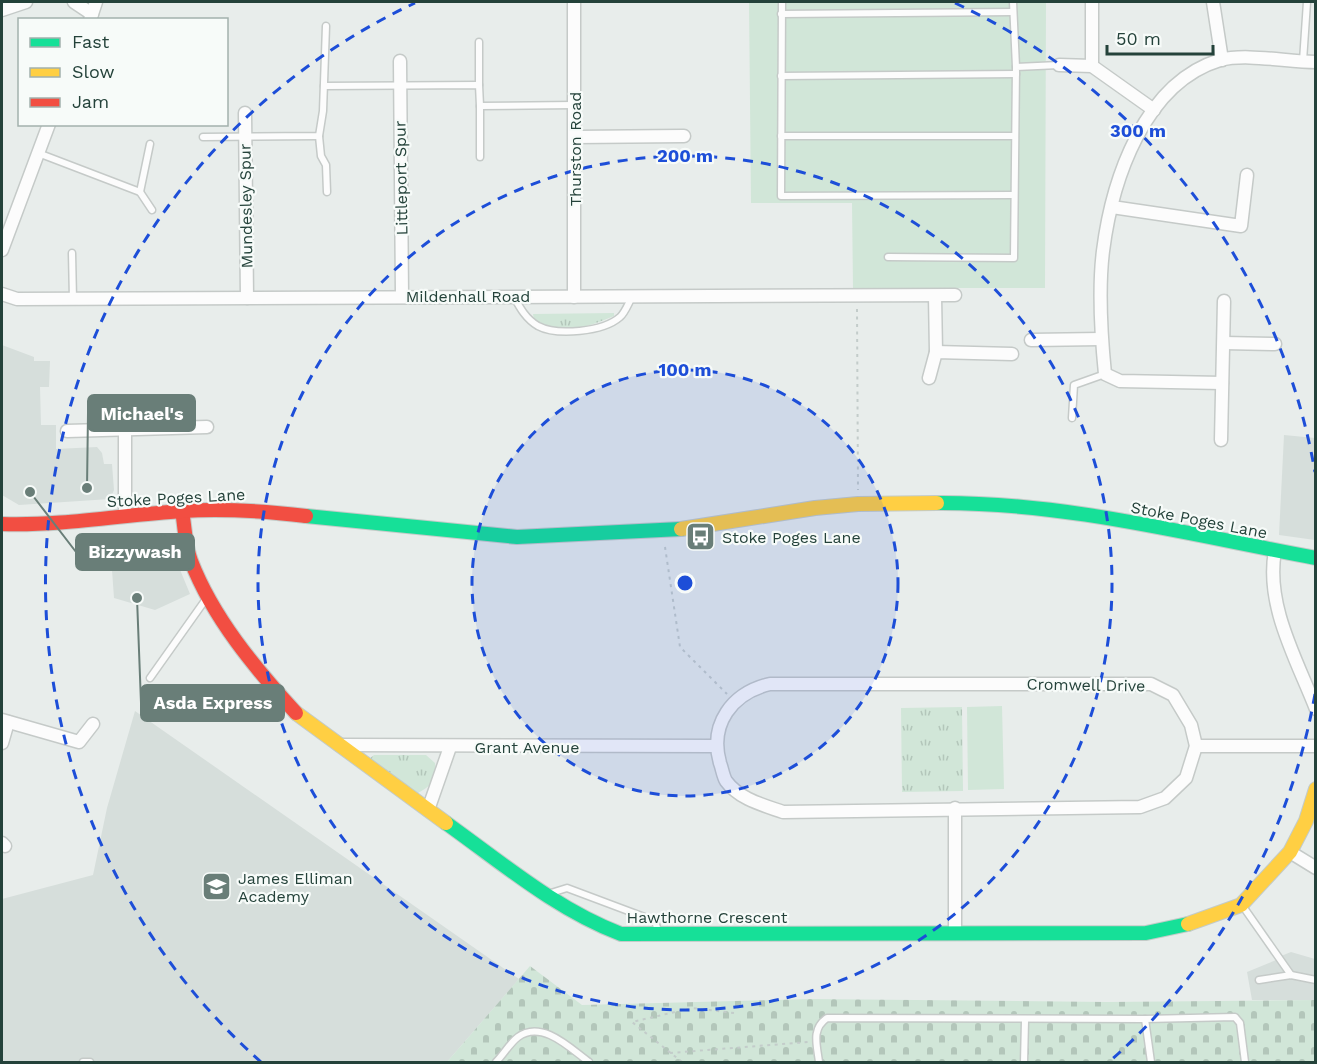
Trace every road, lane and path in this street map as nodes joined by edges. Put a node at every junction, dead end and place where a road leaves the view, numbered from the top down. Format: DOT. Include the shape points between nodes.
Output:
graph roads {
  1 [pos="26,2"];
  2 [pos="74,2"];
  3 [pos="96,2"];
  4 [pos="574,2"];
  5 [pos="782,2"];
  6 [pos="1013,2"];
  7 [pos="1092,2"];
  8 [pos="1213,2"];
  9 [pos="1307,2"];
  10 [pos="2,10"];
  11 [pos="1013,12"];
  12 [pos="782,14"];
  13 [pos="91,17"];
  14 [pos="326,26"];
  15 [pos="479,42"];
  16 [pos="1222,60"];
  17 [pos="400,61"];
  18 [pos="1309,62"];
  19 [pos="1059,65"];
  20 [pos="1092,66"];
  21 [pos="1016,70"];
  22 [pos="781,75"];
  23 [pos="400,84"];
  24 [pos="479,85"];
  25 [pos="324,86"];
  26 [pos="575,105"];
  27 [pos="480,106"];
  28 [pos="1154,110"];
  29 [pos="245,113"];
  30 [pos="49,126"];
  31 [pos="319,136"];
  32 [pos="684,136"];
  33 [pos="781,136"];
  34 [pos="1014,136"];
  35 [pos="203,137"];
  36 [pos="245,137"];
  37 [pos="575,137"];
  38 [pos="150,144"];
  39 [pos="38,153"];
  40 [pos="480,157"];
  41 [pos="1247,175"];
  42 [pos="140,192"];
  43 [pos="327,192"];
  44 [pos="1013,195"];
  45 [pos="1112,207"];
  46 [pos="152,210"];
  47 [pos="2,250"];
  48 [pos="72,253"];
  49 [pos="888,257"];
  50 [pos="2,294"];
  51 [pos="955,295"];
  52 [pos="402,296"];
  53 [pos="632,296"];
  54 [pos="857,296"];
  55 [pos="935,296"];
  56 [pos="514,297"];
  57 [pos="574,297"];
  58 [pos="247,298"];
  59 [pos="73,299"];
  60 [pos="1224,301"];
  61 [pos="1101,339"];
  62 [pos="1031,340"];
  63 [pos="1224,343"];
  64 [pos="1275,344"];
  65 [pos="936,352"];
  66 [pos="1012,354"];
  67 [pos="1105,374"];
  68 [pos="929,378"];
  69 [pos="1222,383"];
  70 [pos="1072,418"];
  71 [pos="207,427"];
  72 [pos="125,429"];
  73 [pos="67,431"];
  74 [pos="1221,440"];
  75 [pos="858,504"];
  76 [pos="182,511"];
  77 [pos="125,515"];
  78 [pos="2,524"];
  79 [pos="663,532"];
  80 [pos="1275,551"];
  81 [pos="1316,558"];
  82 [pos="208,597"];
  83 [pos="150,678"];
  84 [pos="735,701"];
  85 [pos="1316,709"];
  86 [pos="5,721"];
  87 [pos="93,724"];
  88 [pos="2,743"];
  89 [pos="338,745"];
  90 [pos="715,746"];
  91 [pos="1196,746"];
  92 [pos="1316,746"];
  93 [pos="450,747"];
  94 [pos="1316,789"];
  95 [pos="955,808"];
  96 [pos="428,810"];
  97 [pos="1290,852"];
  98 [pos="1316,868"];
  99 [pos="546,894"];
  100 [pos="1241,905"];
  101 [pos="956,933"];
  102 [pos="660,935"];
  103 [pos="1291,975"];
  104 [pos="1259,980"];
  105 [pos="1316,980"];
  106 [pos="734,1013"];
  107 [pos="1145,1019"];
  108 [pos="1025,1021"];
  109 [pos="817,1041"];
  110 [pos="670,1053"];
  111 [pos="83,1062"];
  112 [pos="90,1062"];
  113 [pos="496,1062"];
  114 [pos="590,1062"];
  115 [pos="682,1062"];
  116 [pos="819,1062"];
  117 [pos="1024,1062"];
  118 [pos="1151,1062"];
  119 [pos="1245,1062"];
  1 -- 10 [label="street"];
  2 -- 13 [label="street"];
  3 -- 13 [label="street"];
  4 -- 26 [label="street, Thurston Road"];
  5 -- 12 [label="lane"];
  6 -- 11 [label="lane"];
  7 -- 20 [label="street"];
  8 -- 16 [label="street"];
  9 -- 18 [label="lane"];
  11 -- 12 [label="lane"];
  11 -- 21 [label="lane"];
  12 -- 22 [label="lane"];
  14 -- 25 [label="lane"];
  15 -- 24 [label="lane"];
  16 -- 18 [label="street"];
  16 -- 28 [label="street" via="1185,76"];
  17 -- 23 [label="street, Littleport Spur"];
  19 -- 20 [label="street"];
  19 -- 21 [label="lane"];
  20 -- 28 [label="street"];
  21 -- 22 [label="lane"];
  21 -- 34 [label="lane"];
  22 -- 33 [label="lane"];
  23 -- 24 [label="lane"];
  23 -- 25 [label="lane"];
  23 -- 52 [label="street, Littleport Spur"];
  24 -- 27 [label="lane"];
  25 -- 31 [label="lane"];
  26 -- 27 [label="lane"];
  26 -- 37 [label="street, Thurston Road"];
  27 -- 40 [label="lane"];
  28 -- 45 [label="street" via="1129,151"];
  29 -- 36 [label="street, Mundesley Spur"];
  30 -- 39 [label="street"];
  31 -- 36 [label="lane"];
  31 -- 43 [label="lane"];
  32 -- 37 [label="street"];
  33 -- 34 [label="lane"];
  33 -- 44 [label="lane" via="781,196"];
  34 -- 44 [label="lane"];
  35 -- 36 [label="lane"];
  36 -- 58 [label="street, Mundesley Spur"];
  37 -- 57 [label="street, Thurston Road"];
  38 -- 42 [label="lane"];
  39 -- 42 [label="lane"];
  39 -- 47 [label="street"];
  41 -- 45 [label="street" via="1241,226"];
  42 -- 46 [label="lane"];
  44 -- 49 [label="lane" via="1014,258"];
  45 -- 61 [label="street" via="1102,252"];
  48 -- 59 [label="lane"];
  50 -- 59 [label="street, Mildenhall Road" via="17,299"];
  51 -- 55 [label="street, Mildenhall Road"];
  52 -- 56 [label="street, Mildenhall Road"];
  52 -- 58 [label="street, Mildenhall Road"];
  53 -- 54 [label="street, Mildenhall Road"];
  53 -- 56 [label="lane" via="620,317 594,328 562,333 538,326 523,314"];
  53 -- 57 [label="street, Mildenhall Road"];
  54 -- 55 [label="street, Mildenhall Road"];
  54 -- 75 [label="path"];
  55 -- 65 [label="street"];
  56 -- 57 [label="street, Mildenhall Road"];
  58 -- 59 [label="street, Mildenhall Road"];
  60 -- 63 [label="street"];
  61 -- 62 [label="street"];
  61 -- 67 [label="street"];
  63 -- 64 [label="street"];
  63 -- 69 [label="street"];
  65 -- 66 [label="street"];
  65 -- 68 [label="street"];
  67 -- 69 [label="street" via="1120,381"];
  67 -- 70 [label="lane" via="1074,385"];
  69 -- 74 [label="street"];
  71 -- 72 [label="street" via="186,423"];
  72 -- 73 [label="street"];
  72 -- 77 [label="street"];
  75 -- 79 [label="street, Stoke Poges Lane"];
  75 -- 80 [label="street, Stoke Poges Lane" via="980,503 1051,509"];
  76 -- 77 [label="street, Stoke Poges Lane"];
  76 -- 79 [label="street, Stoke Poges Lane" via="242,510 517,537"];
  76 -- 82 [label="street, Hawthorne Crescent" via="190,559"];
  77 -- 78 [label="street, Stoke Poges Lane" via="34,525"];
  79 -- 84 [label="path" via="680,647"];
  80 -- 81 [label="street, Stoke Poges Lane"];
  80 -- 85 [label="street" via="1272,585 1281,620"];
  82 -- 83 [label="lane"];
  82 -- 89 [label="street, Hawthorne Crescent" via="257,670 300,718"];
  84 -- 90 [label="street, Cromwell Drive" via="722,721"];
  84 -- 91 [label="street, Cromwell Drive" via="751,688 770,684 1151,684 1173,695 1191,724"];
  86 -- 87 [label="street" via="79,742"];
  86 -- 88 [label="street"];
  89 -- 93 [label="street, Grant Avenue"];
  89 -- 96 [label="street, Hawthorne Crescent"];
  90 -- 93 [label="street, Grant Avenue"];
  90 -- 95 [label="street" via="726,780 751,801 783,812"];
  91 -- 92 [label="street"];
  91 -- 95 [label="street" via="1186,778 1165,798 1140,807"];
  93 -- 96 [label="street"];
  94 -- 97 [label="street, Hawthorne Crescent"];
  95 -- 101 [label="street"];
  96 -- 99 [label="street, Hawthorne Crescent"];
  97 -- 98 [label="street"];
  97 -- 100 [label="street, Hawthorne Crescent"];
  99 -- 102 [label="street, Hawthorne Crescent" via="592,923 621,934"];
  99 -- 102 [label="lane" via="567,888 655,921"];
  100 -- 101 [label="street, Hawthorne Crescent" via="1200,921 1146,933"];
  100 -- 103 [label="lane"];
  101 -- 102 [label="street, Hawthorne Crescent"];
  103 -- 104 [label="lane"];
  103 -- 105 [label="lane"];
  106 -- 110 [label="path" via="692,1008 632,1022"];
  107 -- 108 [label="lane"];
  107 -- 118 [label="lane"];
  107 -- 119 [label="lane" via="1234,1017 1240,1023"];
  108 -- 109 [label="lane" via="827,1018 818,1024"];
  108 -- 117 [label="lane"];
  109 -- 110 [label="path"];
  109 -- 116 [label="lane"];
  110 -- 115 [label="path"];
  111 -- 112 [label="lane"];
  113 -- 114 [label="lane" via="518,1037 530,1031 549,1034"];
}
